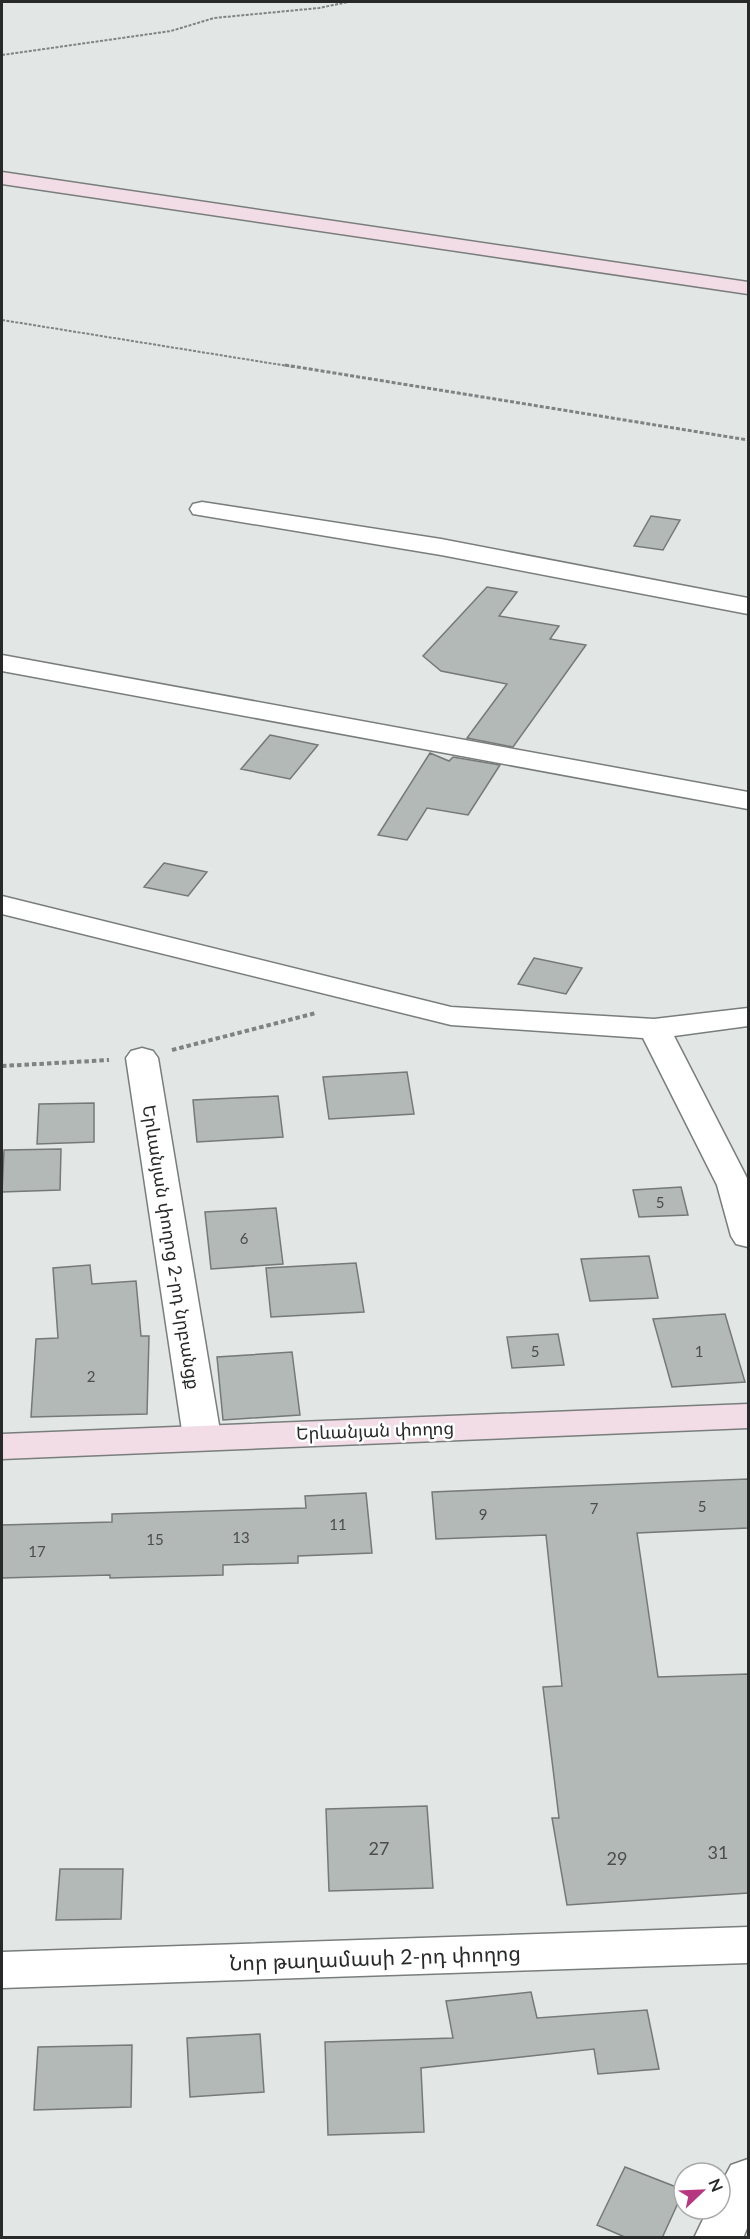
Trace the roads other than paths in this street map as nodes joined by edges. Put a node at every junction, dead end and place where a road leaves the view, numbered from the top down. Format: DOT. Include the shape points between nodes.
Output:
graph roads {
  1 [pos="2,178"];
  2 [pos="748,288"];
  3 [pos="202,509"];
  4 [pos="748,606"];
  5 [pos="2,663"];
  6 [pos="748,801"];
  7 [pos="2,905"];
  8 [pos="748,1017"];
  9 [pos="654,1029"];
  10 [pos="142,1058"];
  11 [pos="748,1236"];
  12 [pos="748,1416"];
  13 [pos="202,1437"];
  14 [pos="2,1447"];
  15 [pos="748,1945"];
  16 [pos="2,1970"];
  17 [pos="748,2179"];
  18 [pos="718,2238"];
  1 -- 2 [label="main road"];
  3 -- 4 [label="street" via="441,547"];
  5 -- 6 [label="street"];
  7 -- 9 [label="street" via="451,1016"];
  8 -- 9 [label="street"];
  9 -- 11 [label="street" via="734,1185"];
  10 -- 13 [label="street, Երևանյան փողոց 2-րդ նրբանցք"];
  12 -- 13 [label="main road, Երևանյան փողոց"];
  13 -- 14 [label="main road, Երևանյան փողոց"];
  15 -- 16 [label="street, Նոր թաղամասի 2-րդ փողոց"];
  17 -- 18 [label="street"];
}
